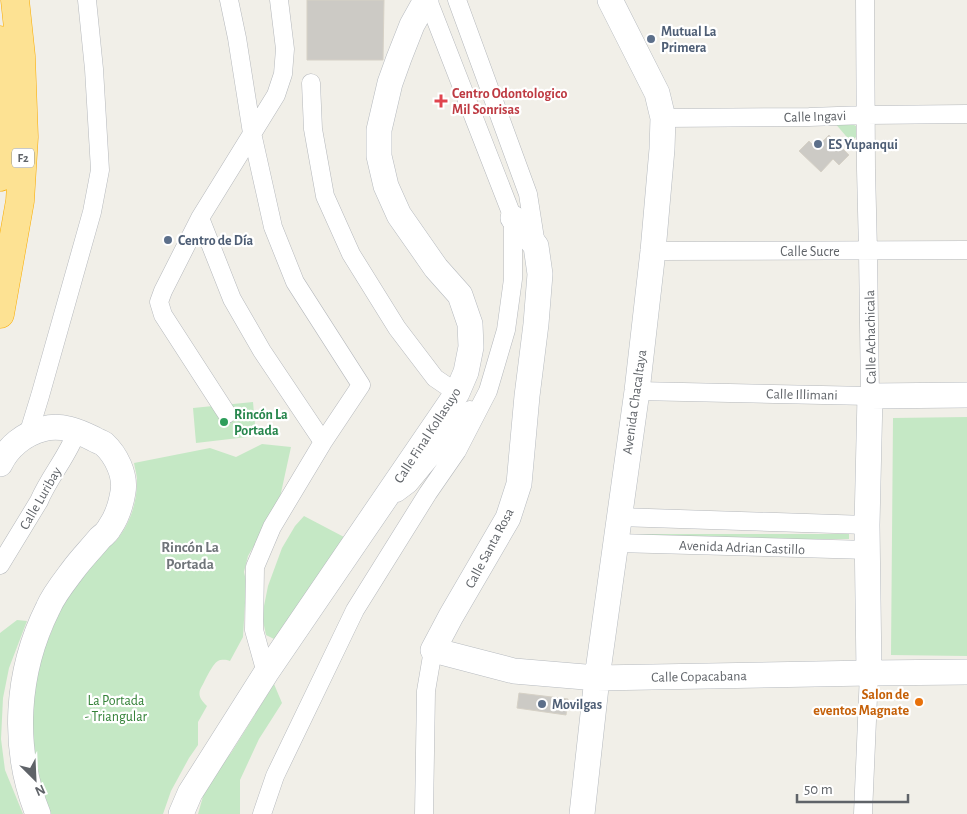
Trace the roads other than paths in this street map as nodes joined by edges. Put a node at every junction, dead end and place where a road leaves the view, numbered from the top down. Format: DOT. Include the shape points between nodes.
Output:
graph roads {
  1 [pos="15,0"];
  2 [pos="87,0"];
  3 [pos="229,0"];
  4 [pos="279,0"];
  5 [pos="427,0"];
  6 [pos="456,0"];
  7 [pos="610,0"];
  8 [pos="865,0"];
  9 [pos="0,40"];
  10 [pos="311,83"];
  11 [pos="866,114"];
  12 [pos="967,114"];
  13 [pos="662,118"];
  14 [pos="252,133"];
  15 [pos="0,177"];
  16 [pos="200,218"];
  17 [pos="513,218"];
  18 [pos="536,246"];
  19 [pos="967,250"];
  20 [pos="653,251"];
  21 [pos="868,251"];
  22 [pos="0,314"];
  23 [pos="488,391"];
  24 [pos="637,392"];
  25 [pos="456,393"];
  26 [pos="967,395"];
  27 [pos="870,396"];
  28 [pos="228,414"];
  29 [pos="77,431"];
  30 [pos="28,434"];
  31 [pos="323,442"];
  32 [pos="0,464"];
  33 [pos="385,498"];
  34 [pos="618,518"];
  35 [pos="867,525"];
  36 [pos="616,543"];
  37 [pos="868,550"];
  38 [pos="0,564"];
  39 [pos="434,650"];
  40 [pos="967,672"];
  41 [pos="266,673"];
  42 [pos="869,673"];
  43 [pos="596,678"];
  44 [pos="38,814"];
  45 [pos="181,814"];
  46 [pos="262,814"];
  47 [pos="424,814"];
  48 [pos="582,814"];
  49 [pos="863,814"];
  1 -- 22 [label="highway, F2" via="24,137 20,201"];
  2 -- 30 [label="street" via="100,170 92,212"];
  3 -- 14 [label="street"];
  4 -- 14 [label="street" via="285,49 283,74 276,95"];
  5 -- 17 [label="street"];
  5 -- 25 [label="street, Calle Final Kollasuyo" via="412,25 390,83 379,130 379,156 386,186 399,215 436,268 460,295 470,324 466,372"];
  6 -- 18 [label="street, Calle Santa Rosa" via="528,194"];
  7 -- 13 [label="street, Avenida Chacaltaya" via="657,92"];
  8 -- 11 [label="street, Calle Achachicala"];
  9 -- 15 [label="highway, F2"];
  10 -- 25 [label="street" via="313,129 326,196 351,254 402,335 435,378"];
  11 -- 12 [label="street, Calle Ingavi"];
  11 -- 13 [label="street, Calle Ingavi"];
  11 -- 21 [label="street, Calle Achachicala"];
  13 -- 20 [label="street, Avenida Chacaltaya"];
  14 -- 16 [label="street"];
  14 -- 31 [label="street" via="273,228 295,282 361,386"];
  16 -- 28 [label="street" via="159,302 163,315"];
  16 -- 31 [label="street" via="232,299 262,351"];
  17 -- 18 [label="street"];
  17 -- 23 [label="street, Calle Final Kollasuyo" via="513,279 506,330"];
  18 -- 39 [label="street, Calle Santa Rosa" via="540,274 519,484 508,518"];
  19 -- 21 [label="street, Calle Sucre"];
  20 -- 21 [label="street, Calle Sucre"];
  20 -- 24 [label="street, Avenida Chacaltaya"];
  21 -- 27 [label="street, Calle Achachicala"];
  23 -- 33 [label="street" via="409,484"];
  23 -- 46 [label="street, Calle Final Kollasuyo" via="457,451 355,610 275,776"];
  24 -- 27 [label="street, Calle Illimani"];
  24 -- 34 [label="street, Avenida Chacaltaya"];
  25 -- 33 [label="street, Calle Final Kollasuyo"];
  26 -- 27 [label="street, Calle Illimani"];
  27 -- 35 [label="street, Calle Achachicala"];
  29 -- 30 [label="street" via="59,427"];
  29 -- 38 [label="street, Calle Luribay"];
  29 -- 44 [label="street" via="103,444 115,457 124,489 110,528 78,562 48,607 27,662 20,730 23,761"];
  30 -- 32 [label="street" via="7,452"];
  31 -- 41 [label="street" via="272,527 254,567 254,630"];
  33 -- 41 [label="street, Calle Final Kollasuyo"];
  34 -- 35 [label="street, Avenida Adrian Castillo"];
  34 -- 36 [label="street, Avenida Chacaltaya"];
  35 -- 37 [label="street, Calle Achachicala"];
  36 -- 37 [label="street, Avenida Adrian Castillo"];
  36 -- 43 [label="street, Avenida Chacaltaya"];
  37 -- 42 [label="street, Calle Achachicala"];
  39 -- 43 [label="street, Calle Copacabana" via="514,671"];
  39 -- 47 [label="street, Calle Santa Rosa" via="426,691"];
  40 -- 42 [label="street, Calle Copacabana"];
  41 -- 45 [label="street, Calle Final Kollasuyo" via="190,793"];
  42 -- 43 [label="street, Calle Copacabana"];
  42 -- 49 [label="street"];
  43 -- 48 [label="street, Avenida Chacaltaya"];
}
